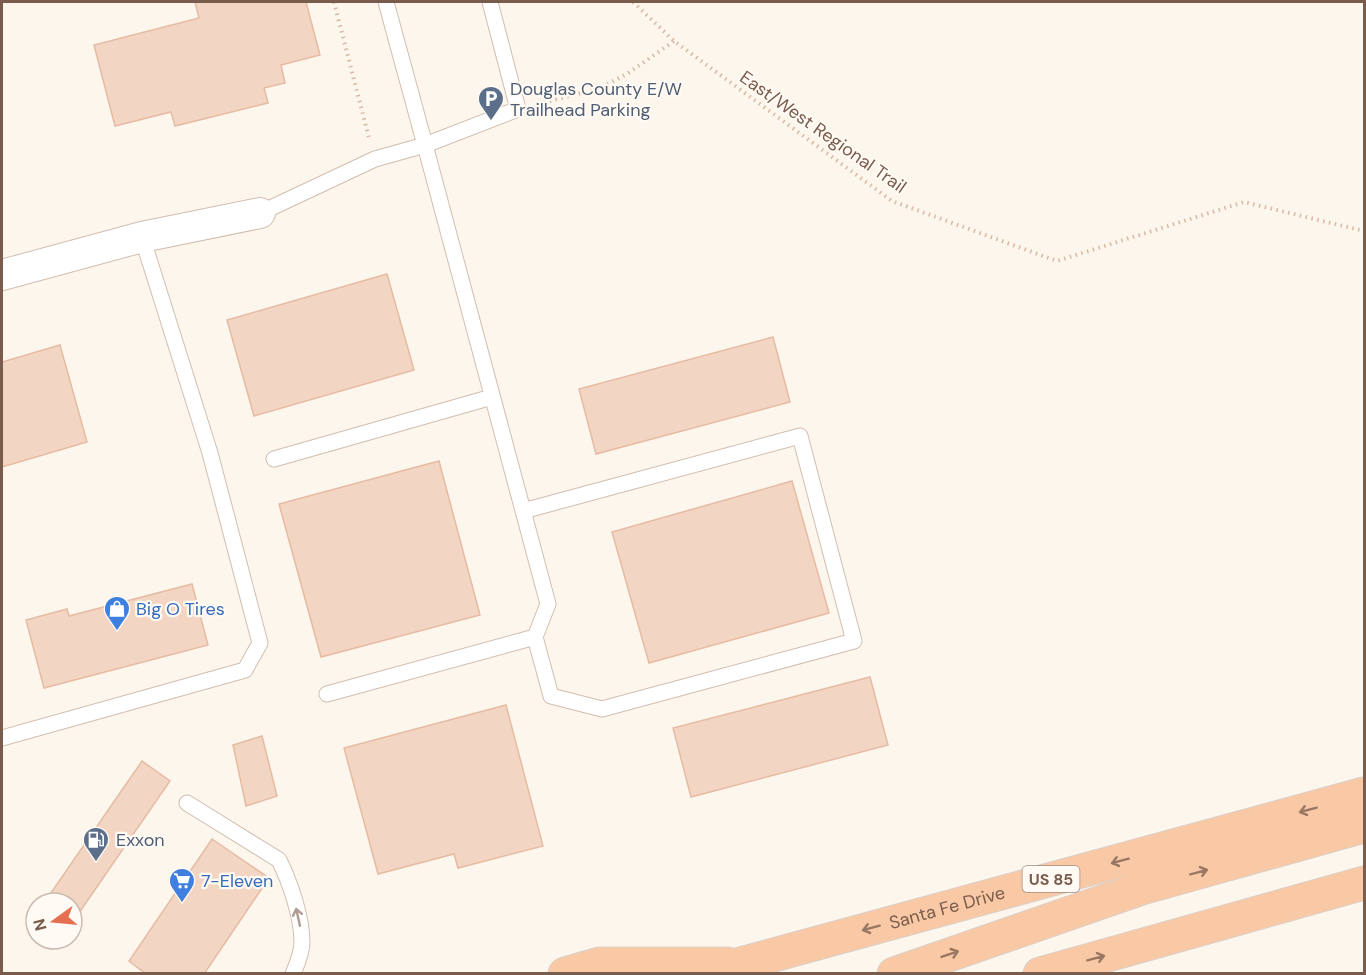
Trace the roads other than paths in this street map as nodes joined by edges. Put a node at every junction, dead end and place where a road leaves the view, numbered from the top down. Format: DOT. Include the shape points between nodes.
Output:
graph roads {
  1 [pos="386,2"];
  2 [pos="490,2"];
  3 [pos="425,146"];
  4 [pos="260,213"];
  5 [pos="142,237"];
  6 [pos="2,275"];
  7 [pos="492,396"];
  8 [pos="274,459"];
  9 [pos="522,511"];
  10 [pos="535,638"];
  11 [pos="327,694"];
  12 [pos="2,738"];
  13 [pos="1365,794"];
  14 [pos="187,803"];
  15 [pos="1365,826"];
  16 [pos="1365,883"];
  17 [pos="738,964"];
  18 [pos="292,974"];
  19 [pos="565,974"];
  20 [pos="704,974"];
  21 [pos="894,974"];
  22 [pos="1040,974"];
  1 -- 3 [label="lane"];
  2 -- 3 [label="lane" via="518,110"];
  3 -- 4 [label="lane" via="375,159"];
  3 -- 7 [label="lane"];
  4 -- 5 [label="street"];
  5 -- 6 [label="street"];
  5 -- 12 [label="lane" via="210,453 260,643 245,670"];
  7 -- 8 [label="lane"];
  7 -- 9 [label="lane"];
  9 -- 10 [label="lane" via="548,604"];
  9 -- 10 [label="lane" via="800,436 855,641 602,709 551,696"];
  10 -- 11 [label="lane"];
  13 -- 17 [label="highway, Santa Fe Drive / US 85, one-way"];
  18 -- 14 [label="lane, one-way" via="302,943 296,909 279,860"];
  21 -- 15 [label="highway, one-way" via="1142,888"];
  22 -- 16 [label="highway, one-way"];
  17 -- 19 [label="highway" via="599,964"];
  17 -- 20 [label="highway, Santa Fe Drive / US 85"];
}
